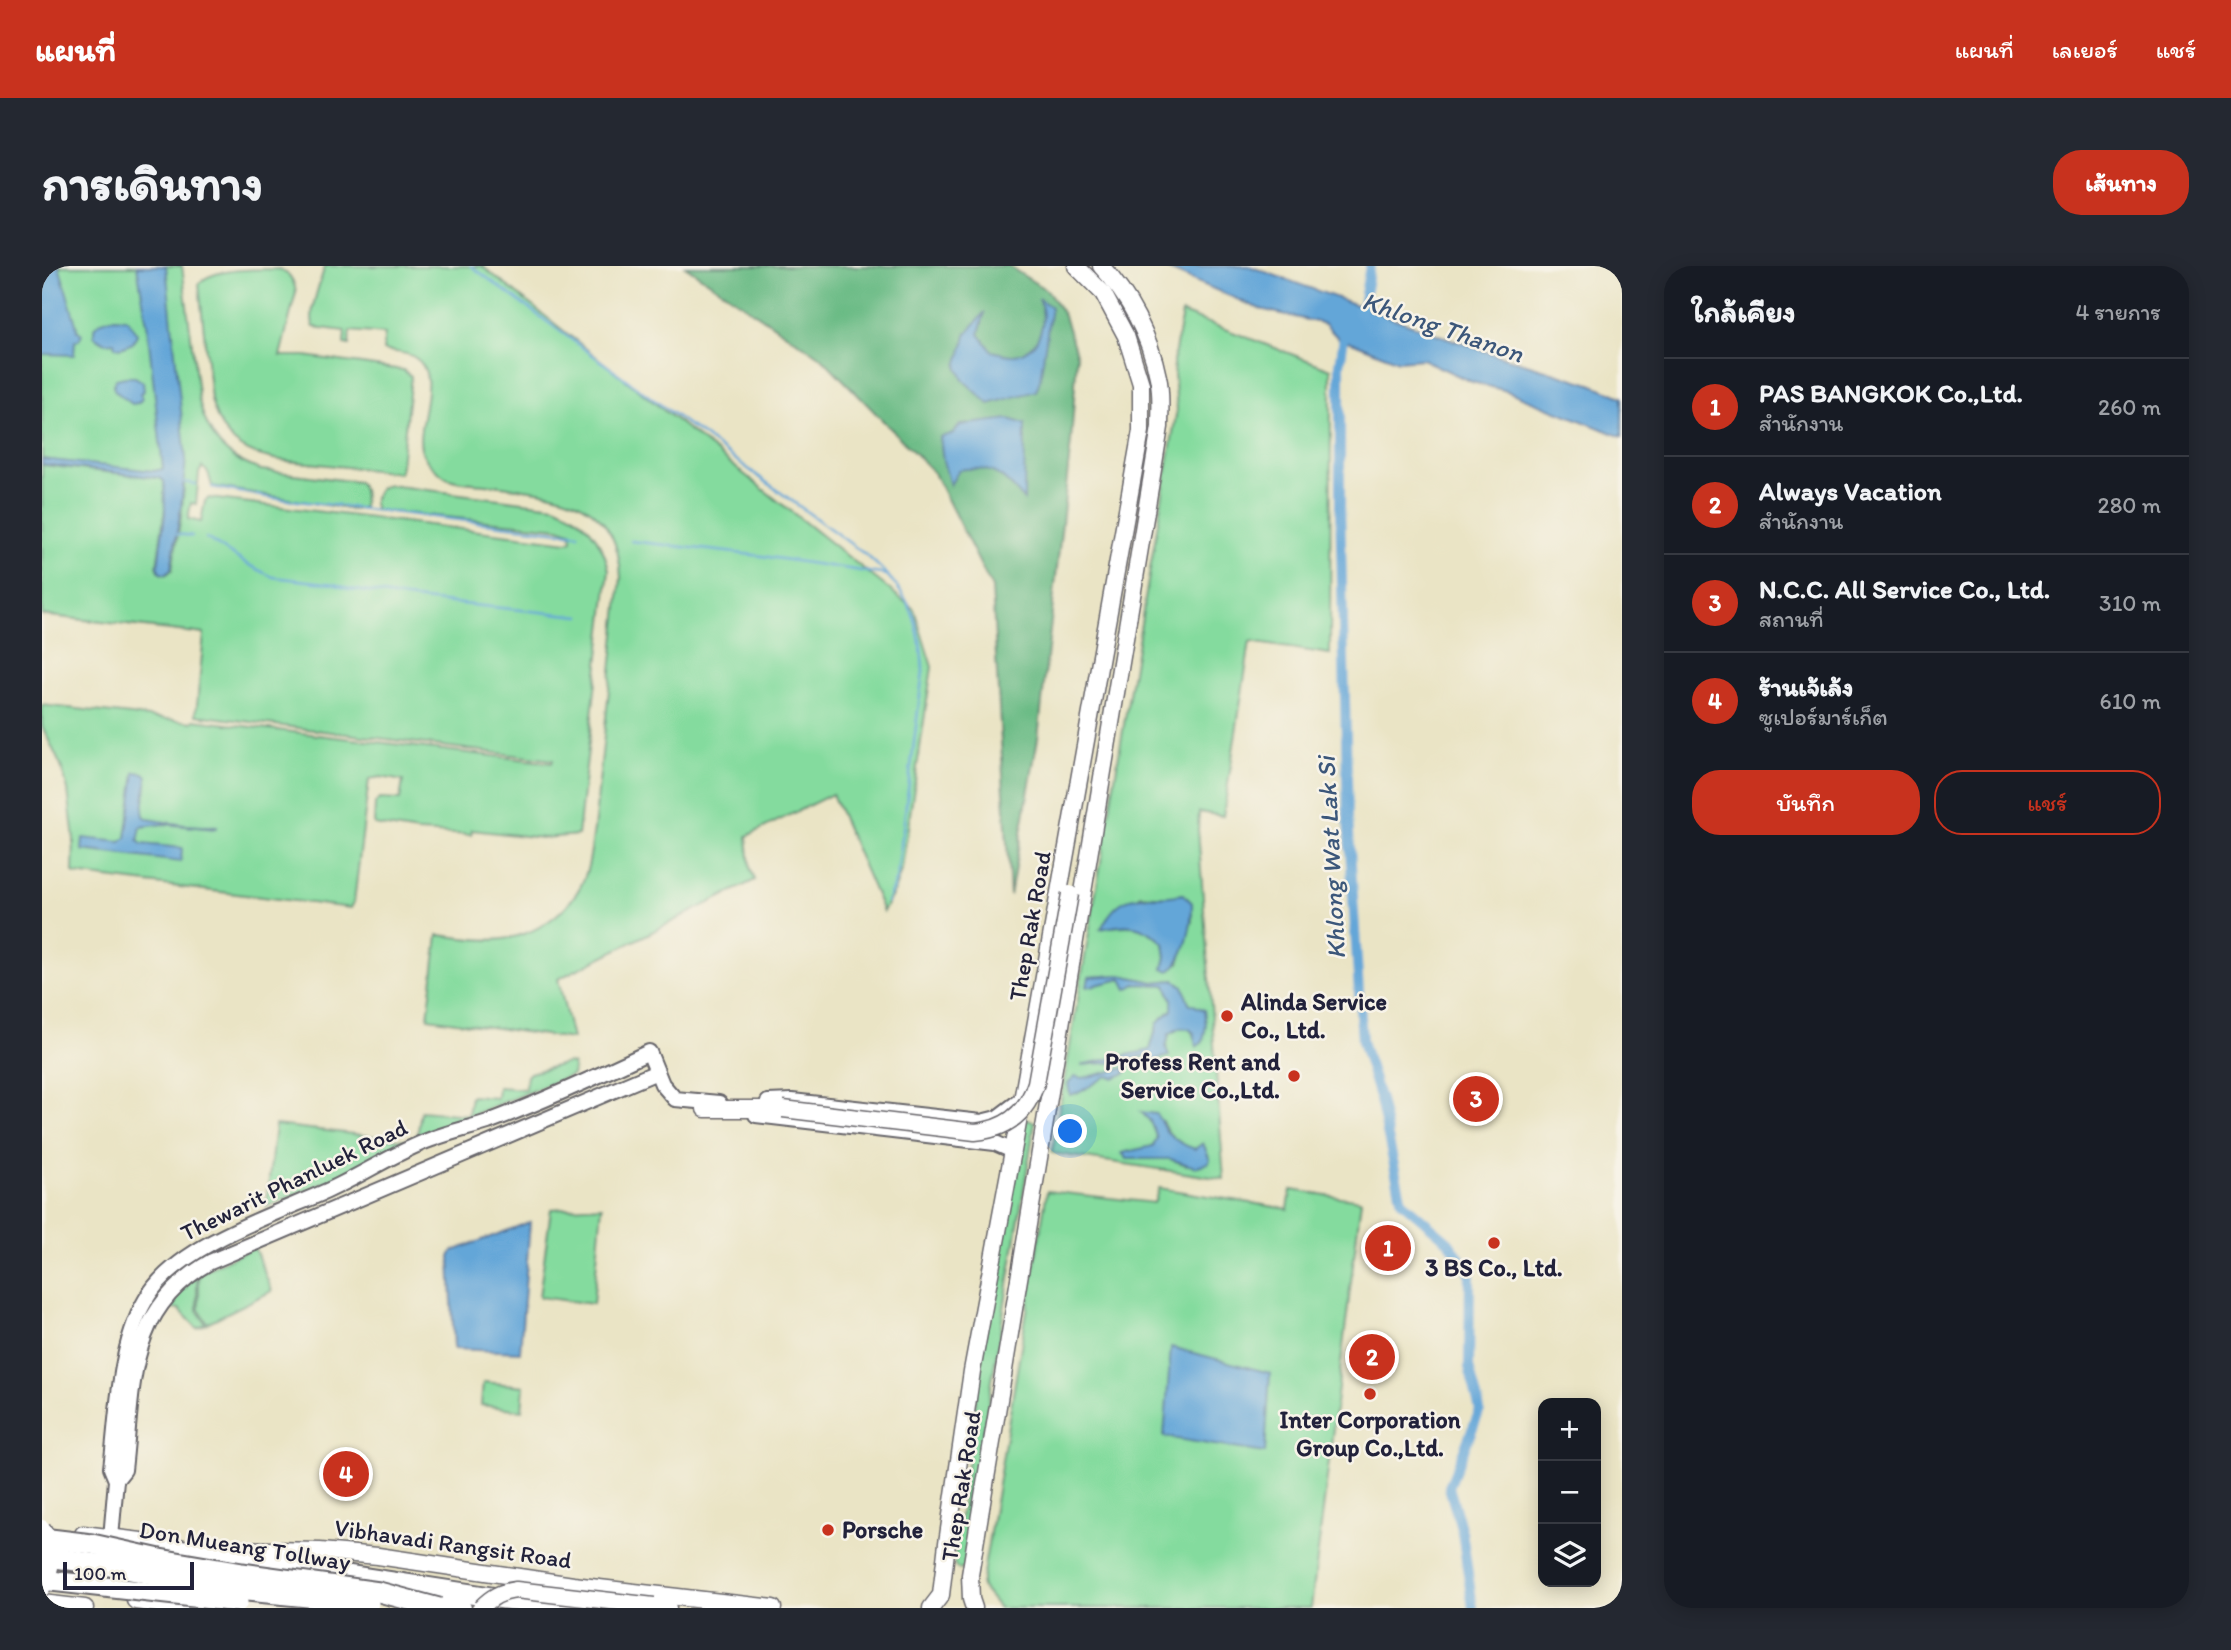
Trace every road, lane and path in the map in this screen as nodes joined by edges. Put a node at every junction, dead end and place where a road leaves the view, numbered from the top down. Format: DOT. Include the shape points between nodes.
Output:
graph roads {
  1 [pos="1076,266"];
  2 [pos="1101,266"];
  3 [pos="1095,810"];
  4 [pos="651,1075"];
  5 [pos="1022,1099"];
  6 [pos="705,1109"];
  7 [pos="981,1122"];
  8 [pos="983,1142"];
  9 [pos="415,1146"];
  10 [pos="1013,1151"];
  11 [pos="430,1167"];
  12 [pos="184,1258"];
  13 [pos="195,1270"];
  14 [pos="156,1297"];
  15 [pos="42,1529"];
  16 [pos="42,1538"];
  17 [pos="111,1538"];
  18 [pos="42,1543"];
  19 [pos="943,1572"];
  20 [pos="43,1574"];
  21 [pos="970,1575"];
  22 [pos="42,1603"];
  23 [pos="661,1607"];
  24 [pos="85,1608"];
  25 [pos="195,1608"];
  26 [pos="291,1608"];
  27 [pos="419,1608"];
  28 [pos="439,1608"];
  29 [pos="461,1608"];
  30 [pos="481,1608"];
  31 [pos="596,1608"];
  32 [pos="773,1608"];
  33 [pos="931,1608"];
  34 [pos="974,1608"];
  1 -- 5 [label="main road, Thep Rak Road" via="1103,293 1126,336 1141,384 1141,432"];
  2 -- 3 [label="main road, Thep Rak Road" via="1141,322 1159,378 1160,427"];
  3 -- 6 [label="main road, bridge" via="1079,851 1036,1083 1032,1097 1014,1119 975,1132 783,1109"];
  3 -- 21 [label="main road, Thep Rak Road"];
  4 -- 6 [label="street" via="658,1095"];
  4 -- 7 [label="street" via="683,1101 792,1101"];
  4 -- 9 [label="street, Thewarit Phanluek Road" via="649,1052 487,1122"];
  4 -- 11 [label="street, Thewarit Phanluek Road"];
  5 -- 7 [label="street" via="997,1118"];
  5 -- 10 [label="main road, Thep Rak Road"];
  6 -- 8 [label="street"];
  7 -- 8 [label="street" via="990,1132"];
  8 -- 10 [label="street"];
  9 -- 11 [label="street"];
  9 -- 12 [label="street, Thewarit Phanluek Road"];
  10 -- 19 [label="main road, Thep Rak Road" via="972,1371"];
  11 -- 13 [label="street, Thewarit Phanluek Road"];
  12 -- 13 [label="street"];
  12 -- 14 [label="street, Thewarit Phanluek Road"];
  13 -- 14 [label="street, Thewarit Phanluek Road"];
  14 -- 17 [label="street, Thewarit Phanluek Road" via="133,1325 126,1347 111,1468 116,1480"];
  15 -- 17 [label="main road, Vibhavadi Rangsit Road"];
  15 -- 20 [label="main road, bridge" via="51,1544"];
  16 -- 28 [label="highway, Don Mueang Tollway, bridge" via="379,1592"];
  17 -- 32 [label="main road, Vibhavadi Rangsit Road" via="215,1549 378,1556"];
  18 -- 31 [label="highway" via="171,1548 504,1599"];
  19 -- 21 [label="main road"];
  19 -- 33 [label="main road, Thep Rak Road" via="941,1595"];
  20 -- 25 [label="highway"];
  20 -- 26 [label="highway, bridge"];
  20 -- 27 [label="highway, Don Mueang Tollway, bridge" via="104,1564 236,1590"];
  20 -- 29 [label="highway"];
  21 -- 34 [label="main road, Thep Rak Road"];
  22 -- 24 [label="main road"];
  23 -- 30 [label="main road, bridge" via="516,1590 503,1591"];
}
